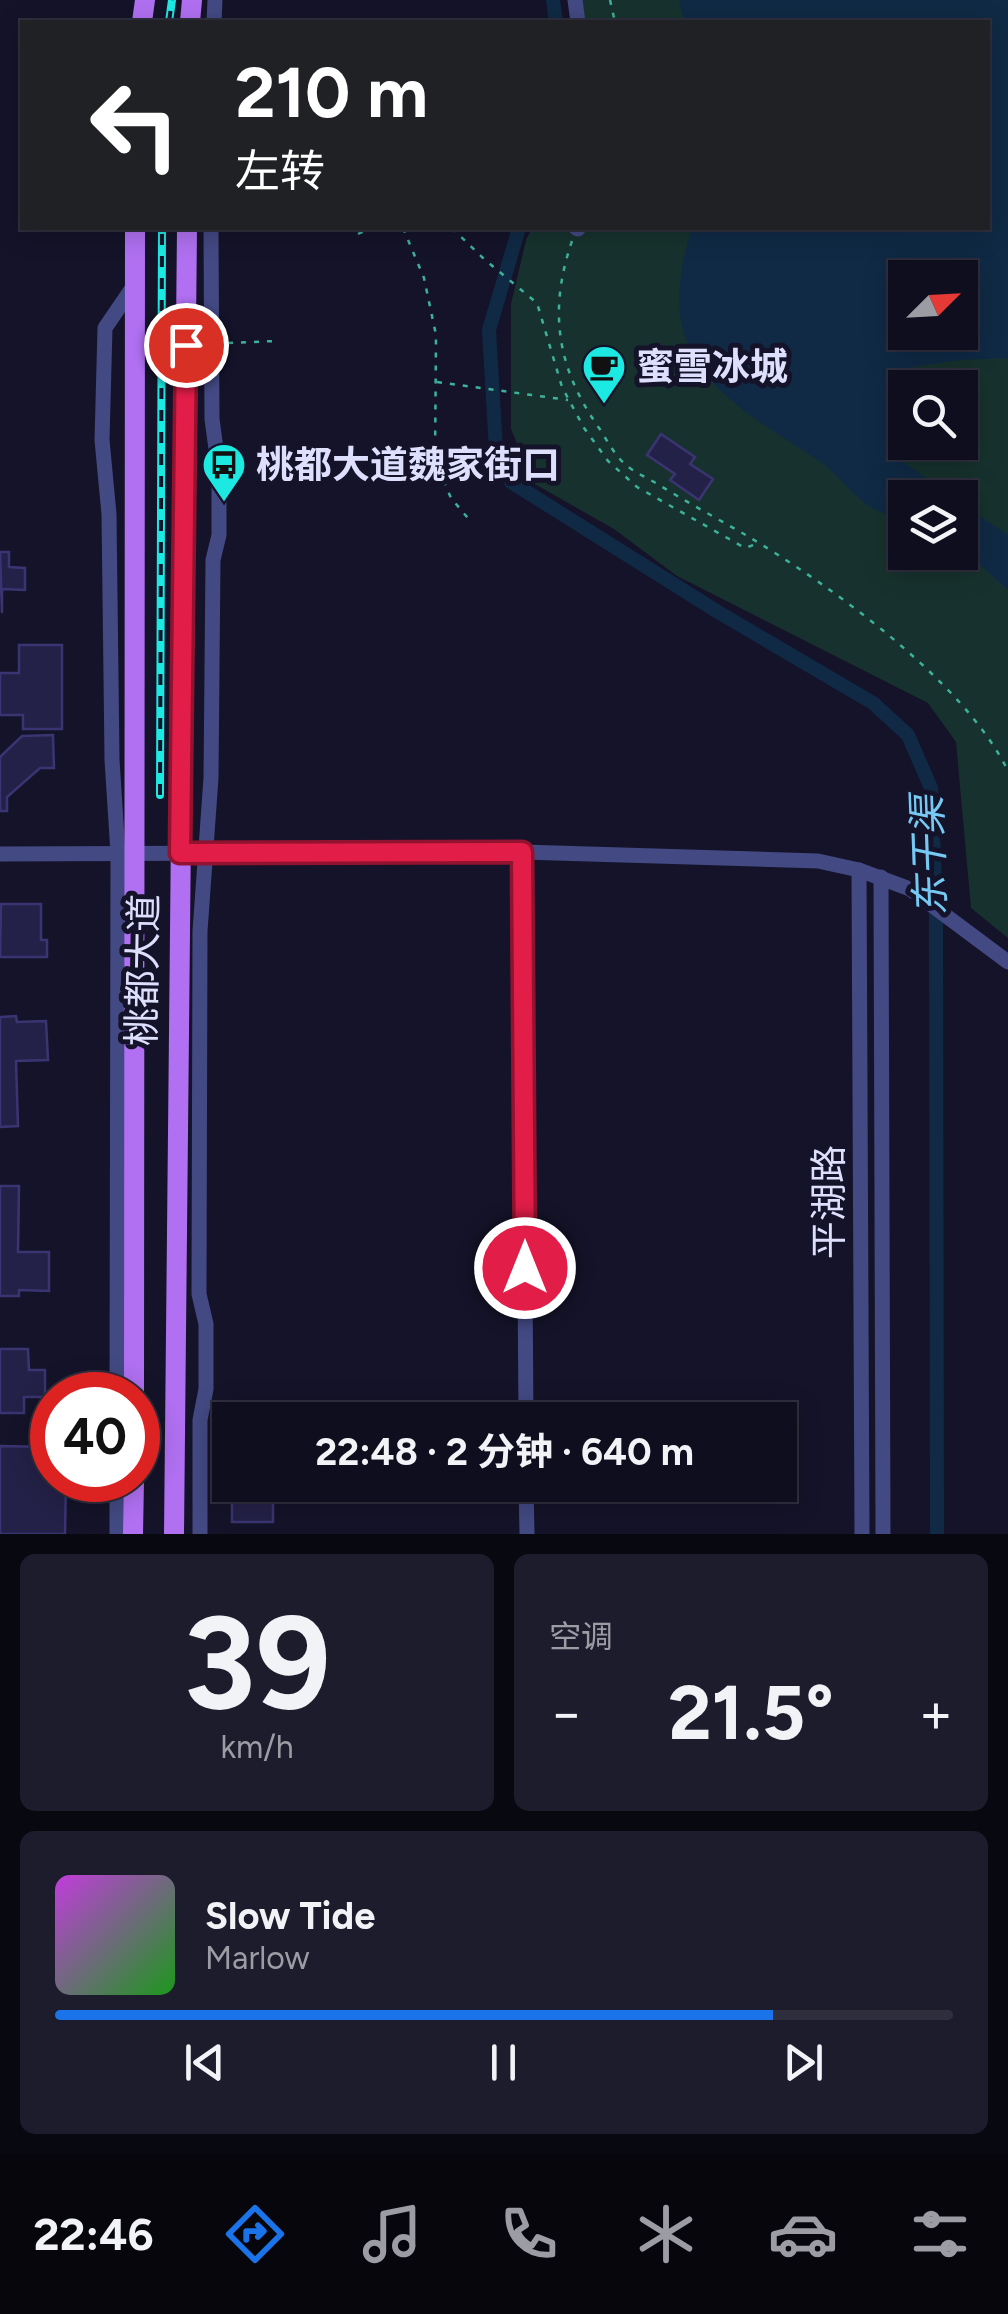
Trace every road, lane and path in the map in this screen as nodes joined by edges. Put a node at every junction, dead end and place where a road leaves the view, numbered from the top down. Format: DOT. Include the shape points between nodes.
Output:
graph roads {
  1 [pos="135,230"];
  2 [pos="187,230"];
  3 [pos="211,230"];
  4 [pos="366,230"];
  5 [pos="404,230"];
  6 [pos="454,230"];
  7 [pos="576,230"];
  8 [pos="358,234"];
  9 [pos="135,284"];
  10 [pos="274,341"];
  11 [pos="212,343"];
  12 [pos="437,382"];
  13 [pos="569,400"];
  14 [pos="472,523"];
  15 [pos="758,543"];
  16 [pos="1008,771"];
  17 [pos="522,852"];
  18 [pos="126,853"];
  19 [pos="180,853"];
  20 [pos="204,853"];
  21 [pos="0,854"];
  22 [pos="859,870"];
  23 [pos="880,877"];
  24 [pos="1008,962"];
  25 [pos="118,1372"];
  26 [pos="134,1372"];
  27 [pos="526,1402"];
  28 [pos="117,1502"];
  29 [pos="134,1502"];
  30 [pos="526,1502"];
  31 [pos="117,1534"];
  32 [pos="134,1534"];
  33 [pos="174,1534"];
  34 [pos="200,1534"];
  35 [pos="526,1534"];
  36 [pos="862,1534"];
  37 [pos="883,1534"];
  1 -- 9 [label="main road, 桃都大道"];
  2 -- 19 [label="main road, 桃都大道"];
  3 -- 11 [label="street"];
  4 -- 8 [label="path"];
  5 -- 12 [label="path" via="431,304"];
  6 -- 13 [label="path" via="537,303"];
  7 -- 15 [label="path" via="558,309 564,358 583,406 626,465"];
  9 -- 18 [label="main road, 桃都大道"];
  9 -- 18 [label="street" via="105,328 102,421 112,760"];
  10 -- 11 [label="path"];
  11 -- 20 [label="street" via="219,519"];
  12 -- 13 [label="path"];
  12 -- 14 [label="path" via="435,460 451,498"];
  13 -- 15 [label="path" via="608,461 637,486 745,548"];
  15 -- 16 [label="path" via="842,596 905,650 971,718"];
  17 -- 20 [label="street"];
  17 -- 22 [label="street" via="818,861"];
  17 -- 27 [label="street"];
  18 -- 19 [label="street"];
  18 -- 21 [label="street"];
  18 -- 25 [label="street"];
  18 -- 26 [label="main road, 桃都大道"];
  19 -- 20 [label="street"];
  19 -- 33 [label="main road, 桃都大道"];
  20 -- 34 [label="street" via="200,1294 206,1389"];
  22 -- 23 [label="street"];
  22 -- 36 [label="street, 平湖路"];
  23 -- 24 [label="street" via="910,889"];
  23 -- 37 [label="street, 平湖路"];
  28 -- 31 [label="street"];
  29 -- 32 [label="main road"];
  30 -- 35 [label="street"];
}
